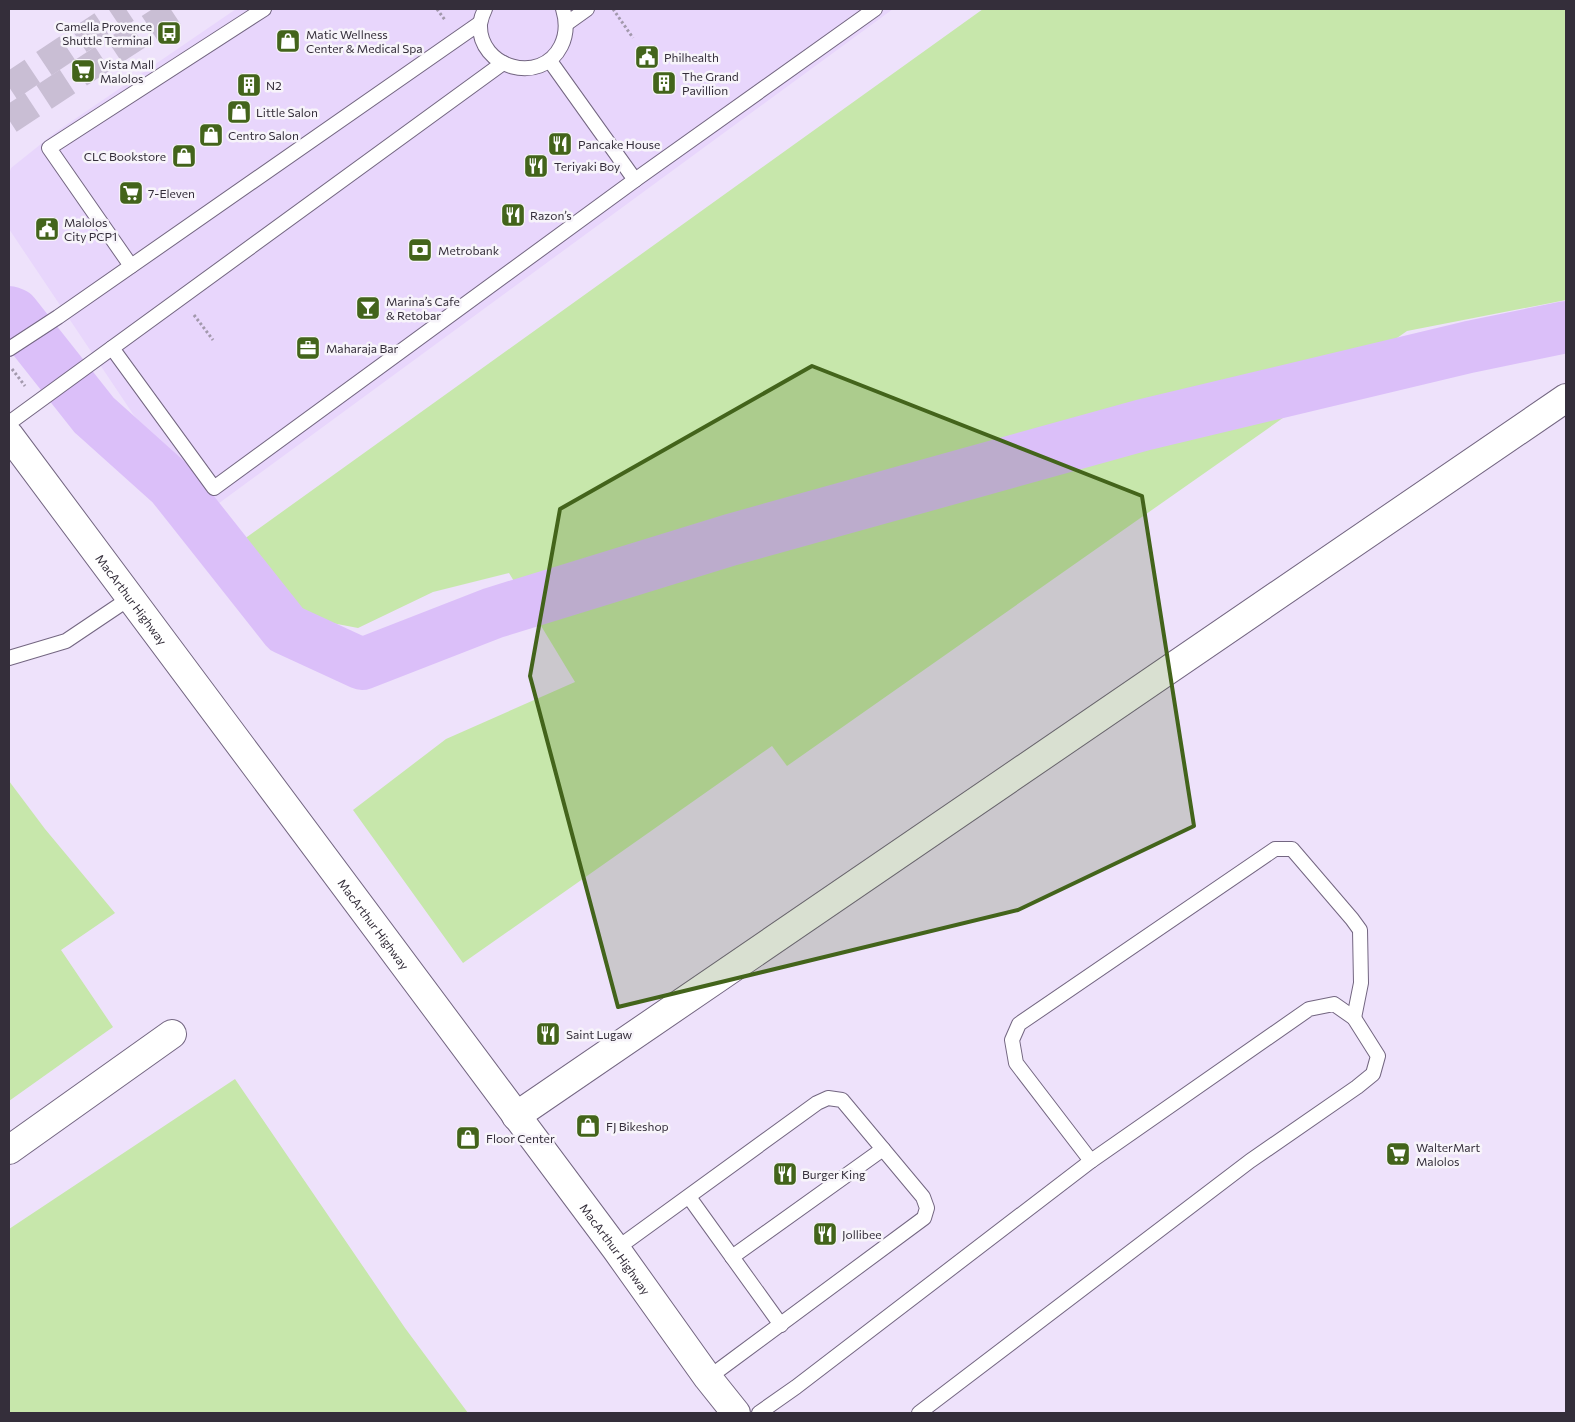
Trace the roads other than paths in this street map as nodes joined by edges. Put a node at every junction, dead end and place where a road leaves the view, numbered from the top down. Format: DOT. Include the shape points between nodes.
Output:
graph roads {
  1 [pos="264,9"];
  2 [pos="485,9"];
  3 [pos="563,9"];
  4 [pos="587,9"];
  5 [pos="875,9"];
  6 [pos="480,22"];
  7 [pos="566,24"];
  8 [pos="550,61"];
  9 [pos="503,63"];
  10 [pos="635,180"];
  11 [pos="131,266"];
  12 [pos="112,348"];
  13 [pos="9,349"];
  14 [pos="1566,398"];
  15 [pos="9,423"];
  16 [pos="9,435"];
  17 [pos="130,598"];
  18 [pos="9,658"];
  19 [pos="1354,1018"];
  20 [pos="172,1034"];
  21 [pos="516,1116"];
  22 [pos="883,1148"];
  23 [pos="9,1150"];
  24 [pos="1091,1161"];
  25 [pos="689,1197"];
  26 [pos="616,1249"];
  27 [pos="732,1257"];
  28 [pos="781,1324"];
  29 [pos="708,1378"];
  30 [pos="736,1413"];
  31 [pos="759,1413"];
  32 [pos="919,1413"];
  1 -- 11 [label="lane" via="49,148"];
  2 -- 6 [label="lane"];
  3 -- 7 [label="lane"];
  4 -- 7 [label="lane"];
  5 -- 10 [label="lane"];
  6 -- 9 [label="lane" via="482,38 489,51"];
  6 -- 11 [label="lane"];
  7 -- 8 [label="lane" via="565,38"];
  8 -- 9 [label="lane" via="531,68 516,68"];
  8 -- 10 [label="lane"];
  9 -- 12 [label="lane"];
  10 -- 12 [label="lane" via="214,488"];
  11 -- 13 [label="lane"];
  12 -- 15 [label="lane"];
  14 -- 21 [label="main road"];
  16 -- 17 [label="main road, MacArthur Highway"];
  17 -- 18 [label="lane" via="66,641"];
  17 -- 21 [label="main road, MacArthur Highway"];
  19 -- 24 [label="lane" via="1334,1004 1308,1009"];
  19 -- 24 [label="lane" via="1361,983 1360,930 1292,849 1275,849 1019,1024 1012,1040 1016,1063"];
  19 -- 32 [label="lane" via="1378,1056 1373,1074 1250,1161"];
  20 -- 23 [label="main road"];
  21 -- 26 [label="main road, MacArthur Highway"];
  22 -- 25 [label="lane" via="842,1100 828,1098"];
  22 -- 27 [label="lane"];
  22 -- 28 [label="lane" via="923,1197 927,1208 924,1218"];
  24 -- 31 [label="lane"];
  25 -- 26 [label="lane"];
  25 -- 27 [label="lane"];
  26 -- 29 [label="main road, MacArthur Highway"];
  27 -- 28 [label="lane"];
  28 -- 29 [label="lane"];
  29 -- 30 [label="main road, MacArthur Highway"];
}
